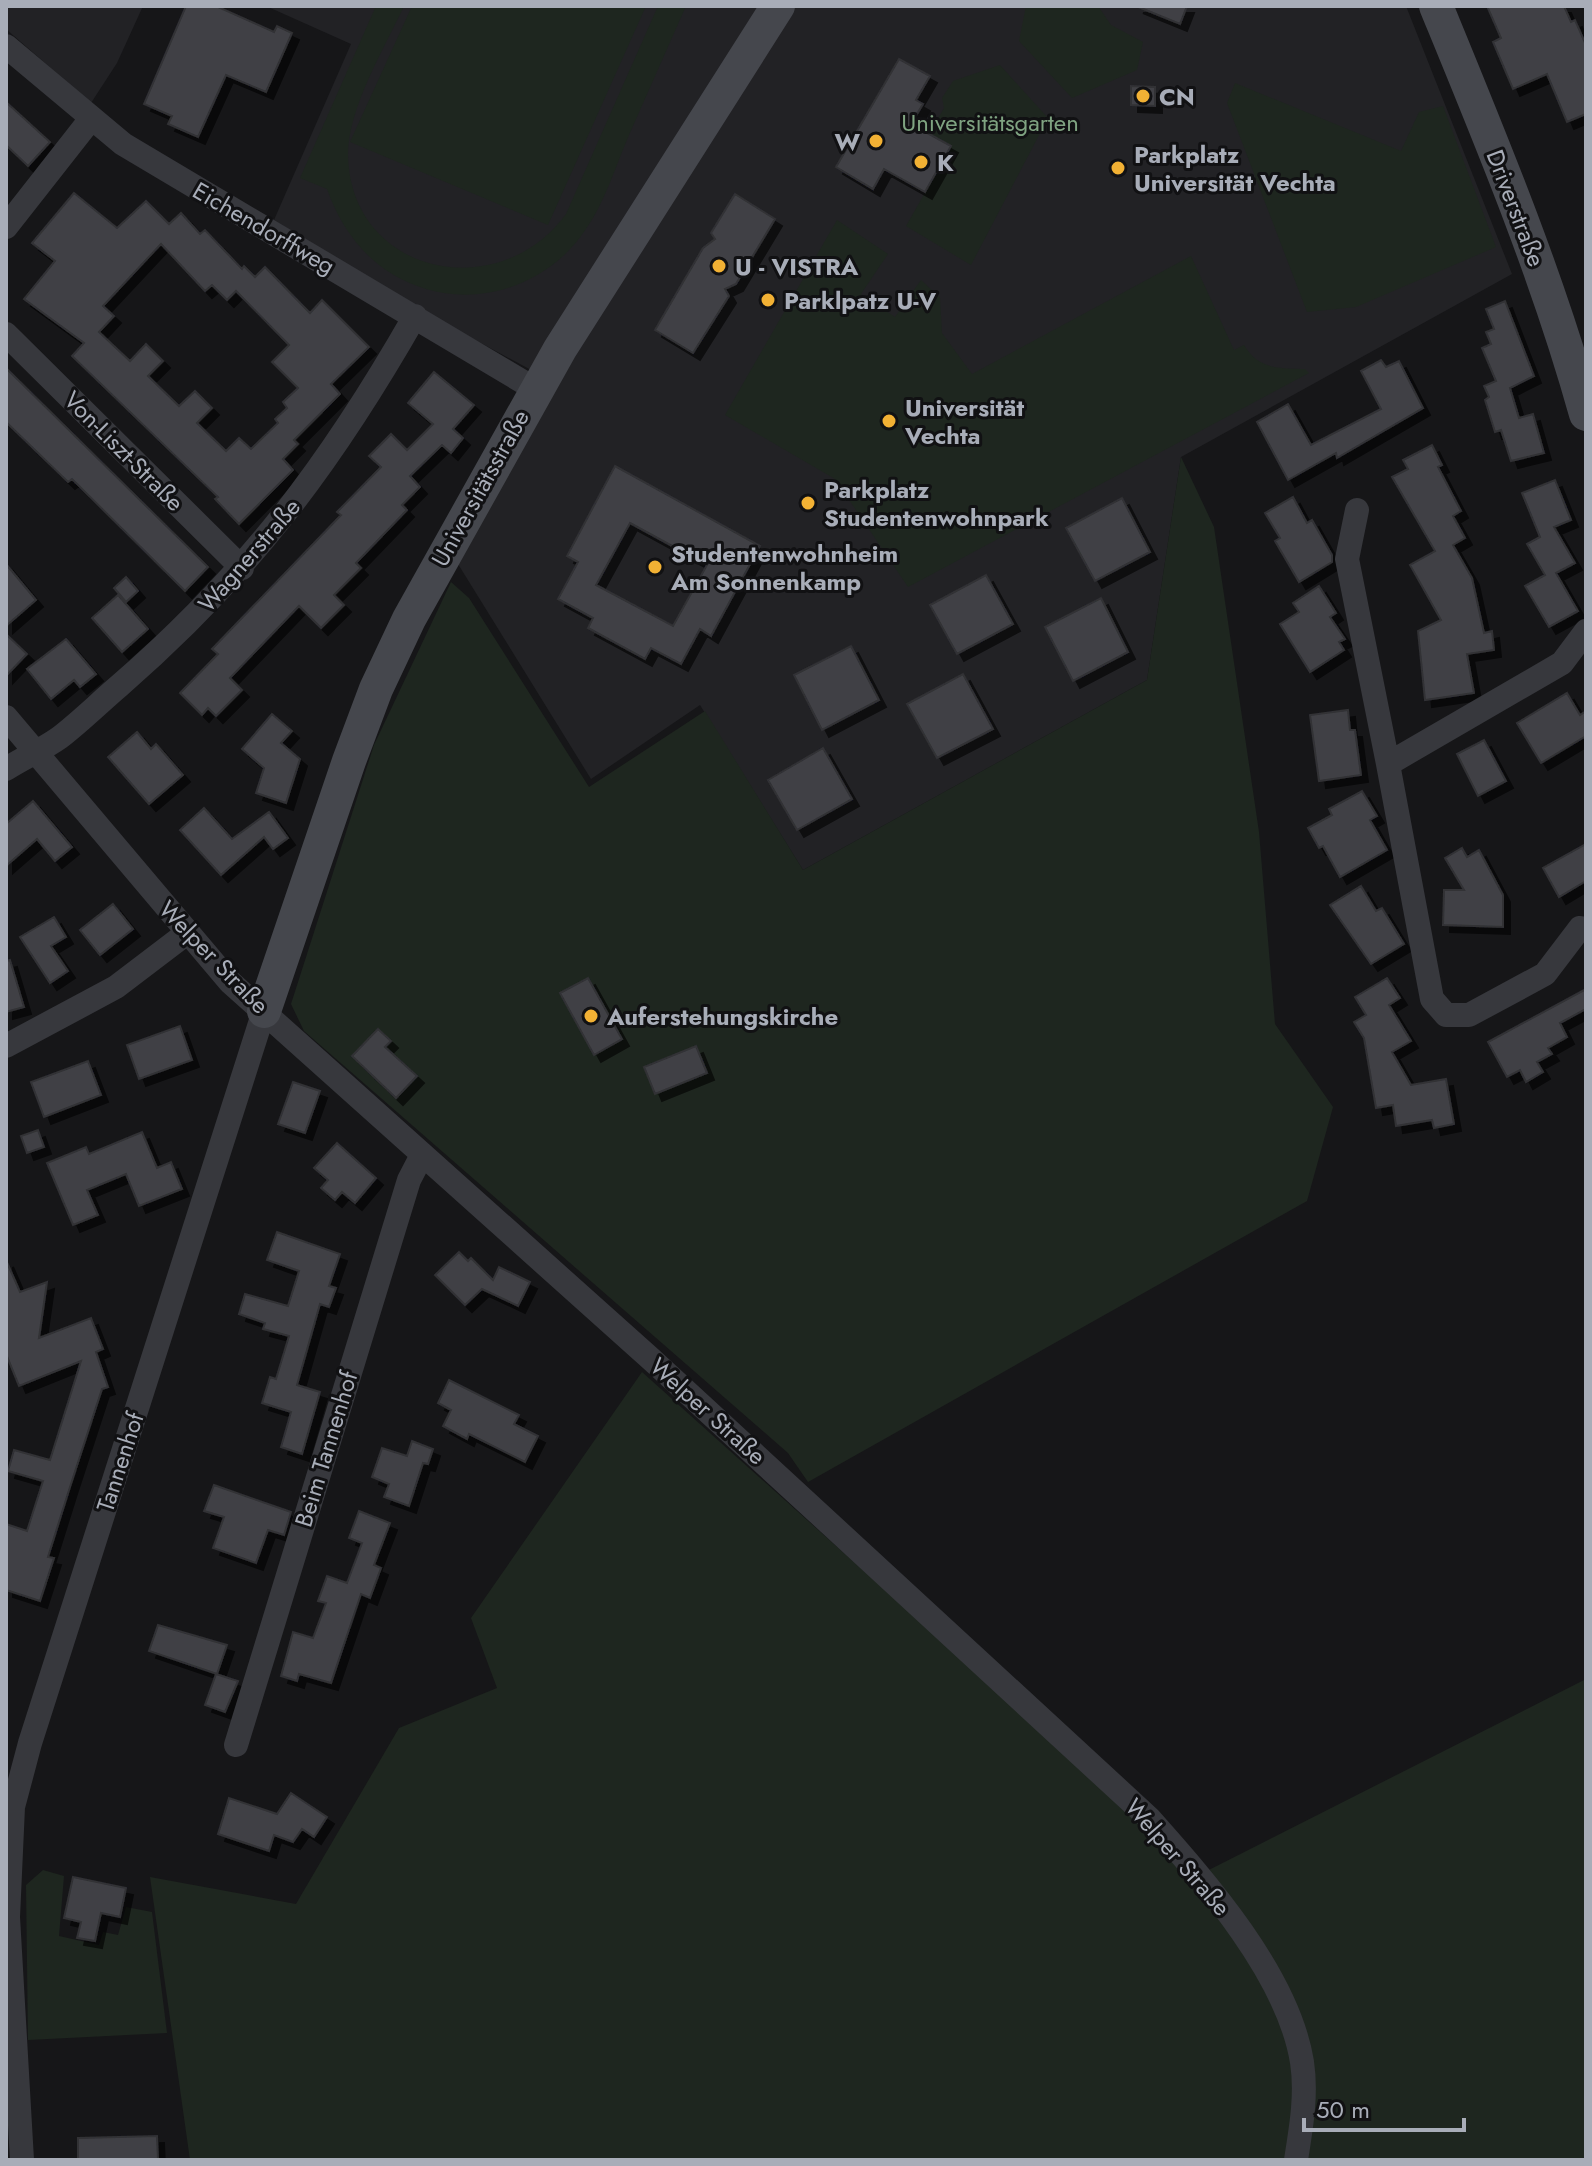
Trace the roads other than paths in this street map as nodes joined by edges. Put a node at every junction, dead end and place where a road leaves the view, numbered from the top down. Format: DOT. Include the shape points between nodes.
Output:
graph roads {
  1 [pos="778,6"];
  2 [pos="1436,6"];
  3 [pos="6,46"];
  4 [pos="90,120"];
  5 [pos="6,227"];
  6 [pos="415,316"];
  7 [pos="6,334"];
  8 [pos="535,389"];
  9 [pos="1586,414"];
  10 [pos="1357,510"];
  11 [pos="242,568"];
  12 [pos="1586,631"];
  13 [pos="6,717"];
  14 [pos="35,752"];
  15 [pos="1388,764"];
  16 [pos="6,769"];
  17 [pos="1580,928"];
  18 [pos="187,933"];
  19 [pos="264,1011"];
  20 [pos="6,1046"];
  21 [pos="422,1155"];
  22 [pos="236,1745"];
  23 [pos="7,1917"];
  24 [pos="22,2160"];
  25 [pos="1296,2160"];
  1 -- 8 [label="street, Universitätsstraße"];
  2 -- 9 [label="street, Driverstraße" via="1533,250"];
  3 -- 4 [label="street, Eichendorffweg"];
  4 -- 5 [label="street"];
  4 -- 6 [label="street, Eichendorffweg"];
  6 -- 8 [label="street, Eichendorffweg"];
  6 -- 11 [label="street, Wagnerstraße" via="345,433"];
  7 -- 11 [label="street, Von-Liszt-Straße"];
  8 -- 19 [label="street, Universitätsstraße" via="436,566 376,689"];
  10 -- 15 [label="street" via="1347,559"];
  11 -- 14 [label="street, Wagnerstraße" via="140,667"];
  12 -- 15 [label="street" via="1562,663"];
  13 -- 14 [label="street, Welper Straße"];
  14 -- 16 [label="street, Wagnerstraße"];
  14 -- 18 [label="street, Welper Straße"];
  15 -- 17 [label="street" via="1432,999 1446,1015 1469,1015 1545,974"];
  18 -- 19 [label="street, Welper Straße"];
  18 -- 20 [label="street" via="116,987"];
  19 -- 21 [label="street, Welper Straße"];
  19 -- 23 [label="street, Tannenhof" via="30,1743 13,1807"];
  21 -- 22 [label="street, Beim Tannenhof" via="409,1180"];
  21 -- 25 [label="street, Welper Straße" via="991,1671 1184,1857 1256,1955 1291,2027 1304,2080"];
  23 -- 24 [label="street, Tannenhof"];
}
